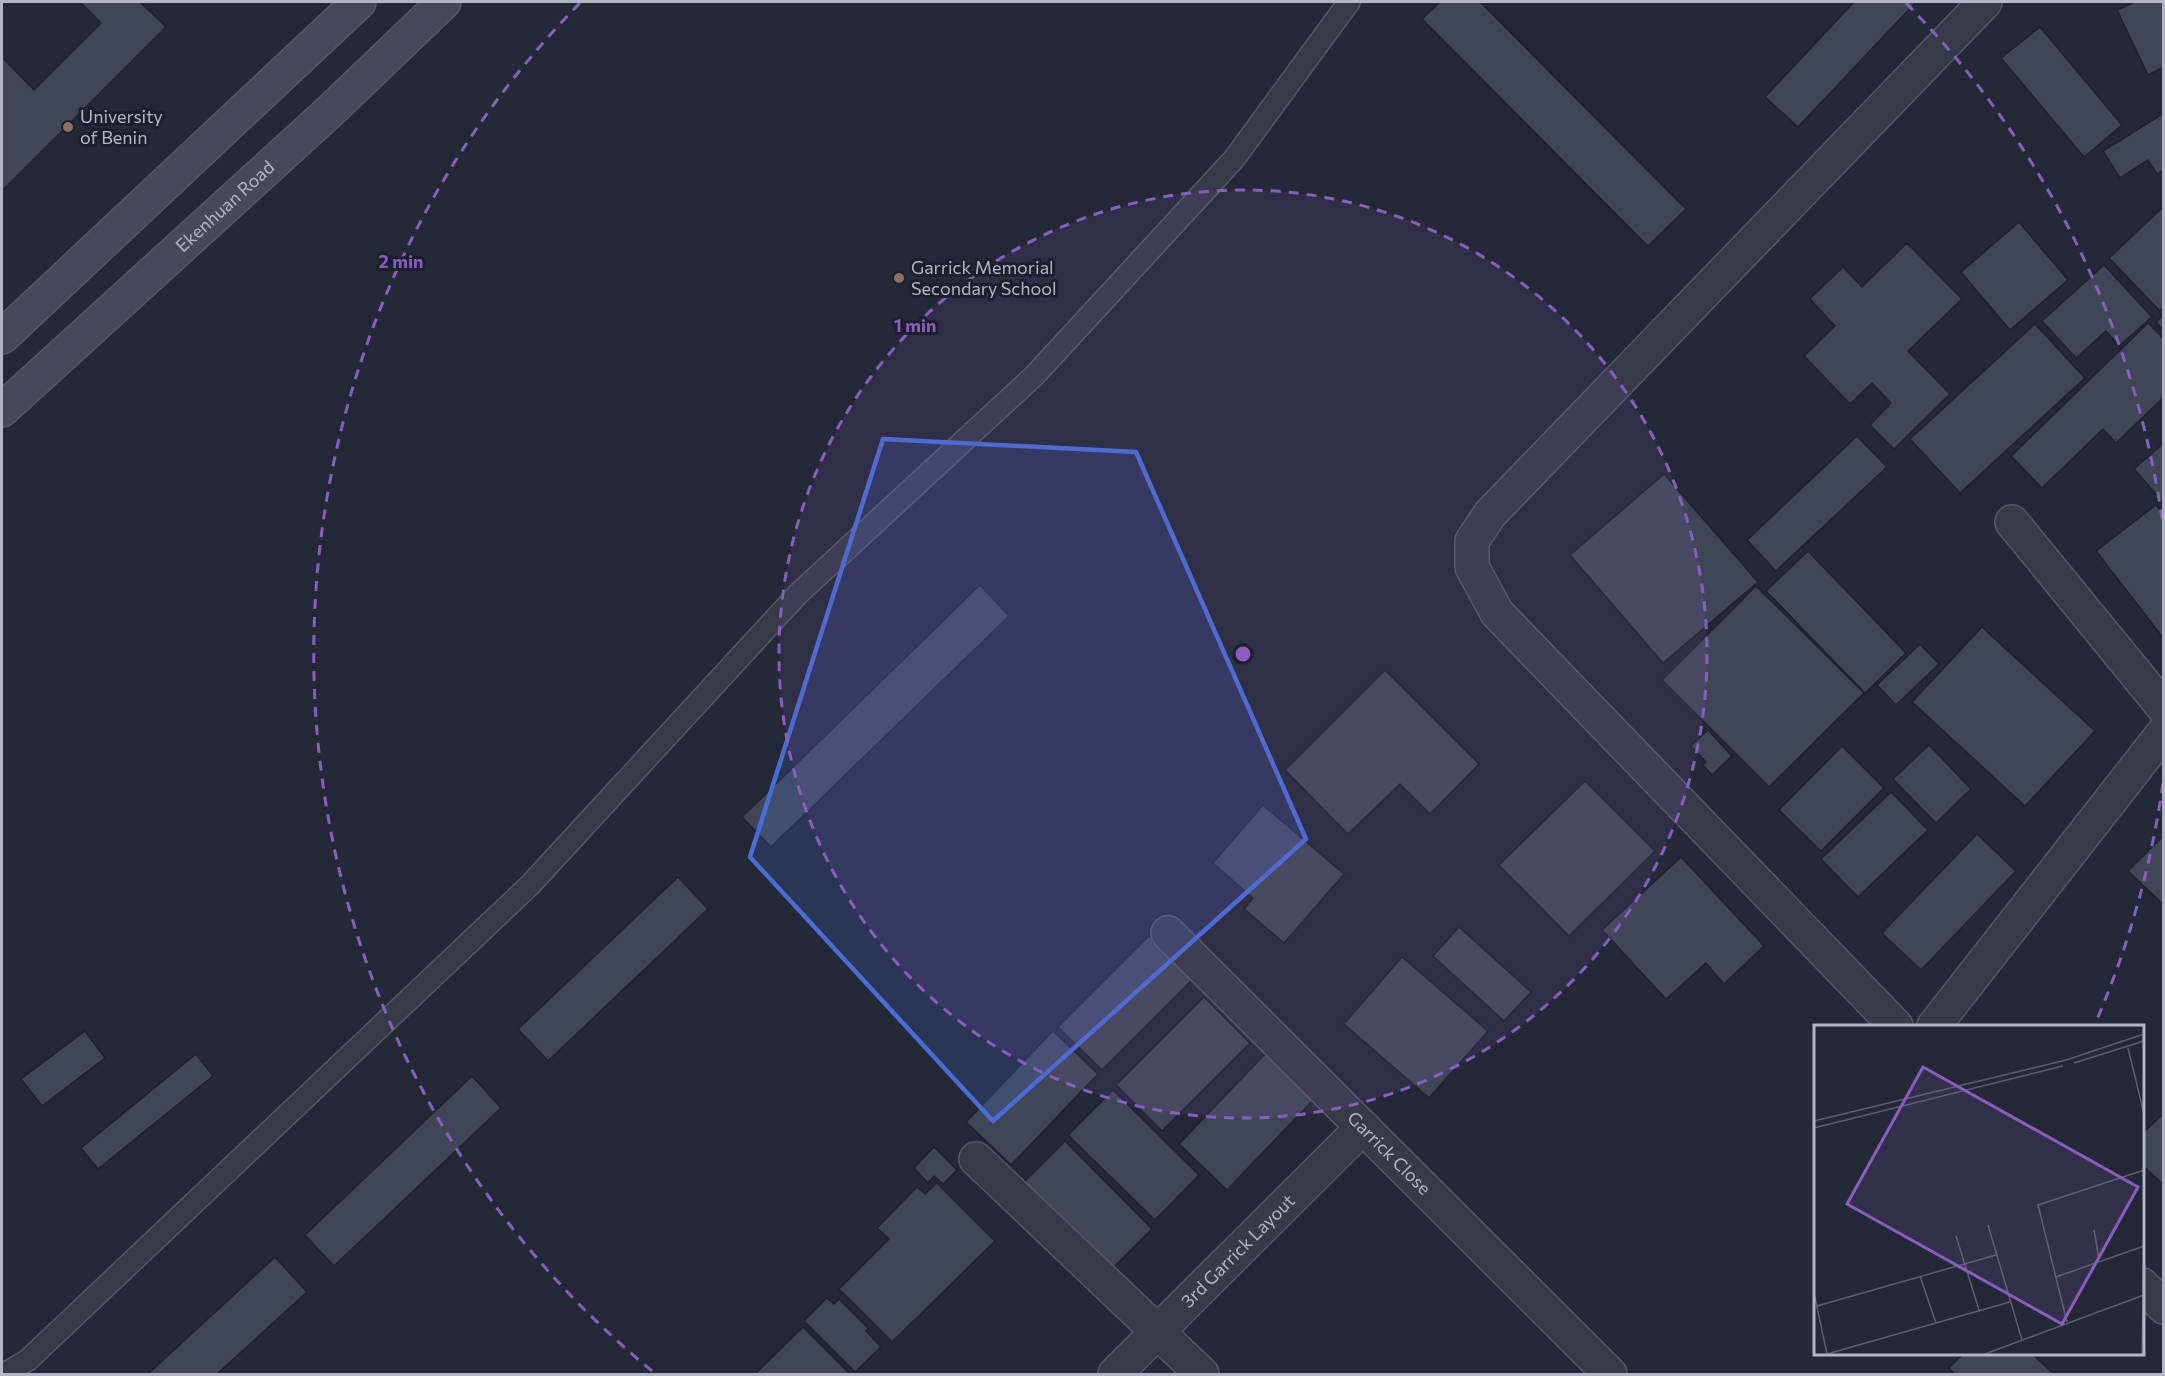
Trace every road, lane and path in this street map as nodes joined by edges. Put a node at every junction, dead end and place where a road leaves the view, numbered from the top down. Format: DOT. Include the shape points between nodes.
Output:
graph roads {
  1 [pos="359,2"];
  2 [pos="444,2"];
  3 [pos="1349,2"];
  4 [pos="1985,2"];
  5 [pos="2,337"];
  6 [pos="2,410"];
  7 [pos="2012,522"];
  8 [pos="2163,708"];
  9 [pos="2163,732"];
  10 [pos="1168,933"];
  11 [pos="1895,1025"];
  12 [pos="1935,1025"];
  13 [pos="1363,1127"];
  14 [pos="976,1159"];
  15 [pos="2144,1287"];
  16 [pos="2163,1307"];
  17 [pos="1158,1332"];
  18 [pos="4,1374"];
  19 [pos="1115,1374"];
  20 [pos="1202,1374"];
  21 [pos="1610,1374"];
  1 -- 5 [label="main road"];
  2 -- 6 [label="main road, Ekenhuan Road"];
  3 -- 18 [label="lane" via="1234,159 1034,376 798,594 530,885 37,1352"];
  4 -- 11 [label="street" via="1490,514 1472,541 1472,567 1497,613"];
  7 -- 8 [label="street"];
  9 -- 12 [label="street"];
  10 -- 13 [label="street, Garrick Close"];
  13 -- 17 [label="street, 3rd Garrick Layout"];
  13 -- 21 [label="street, Garrick Close"];
  14 -- 17 [label="street"];
  15 -- 16 [label="street"];
  17 -- 19 [label="street, 3rd Garrick Layout"];
  17 -- 20 [label="street"];
}
